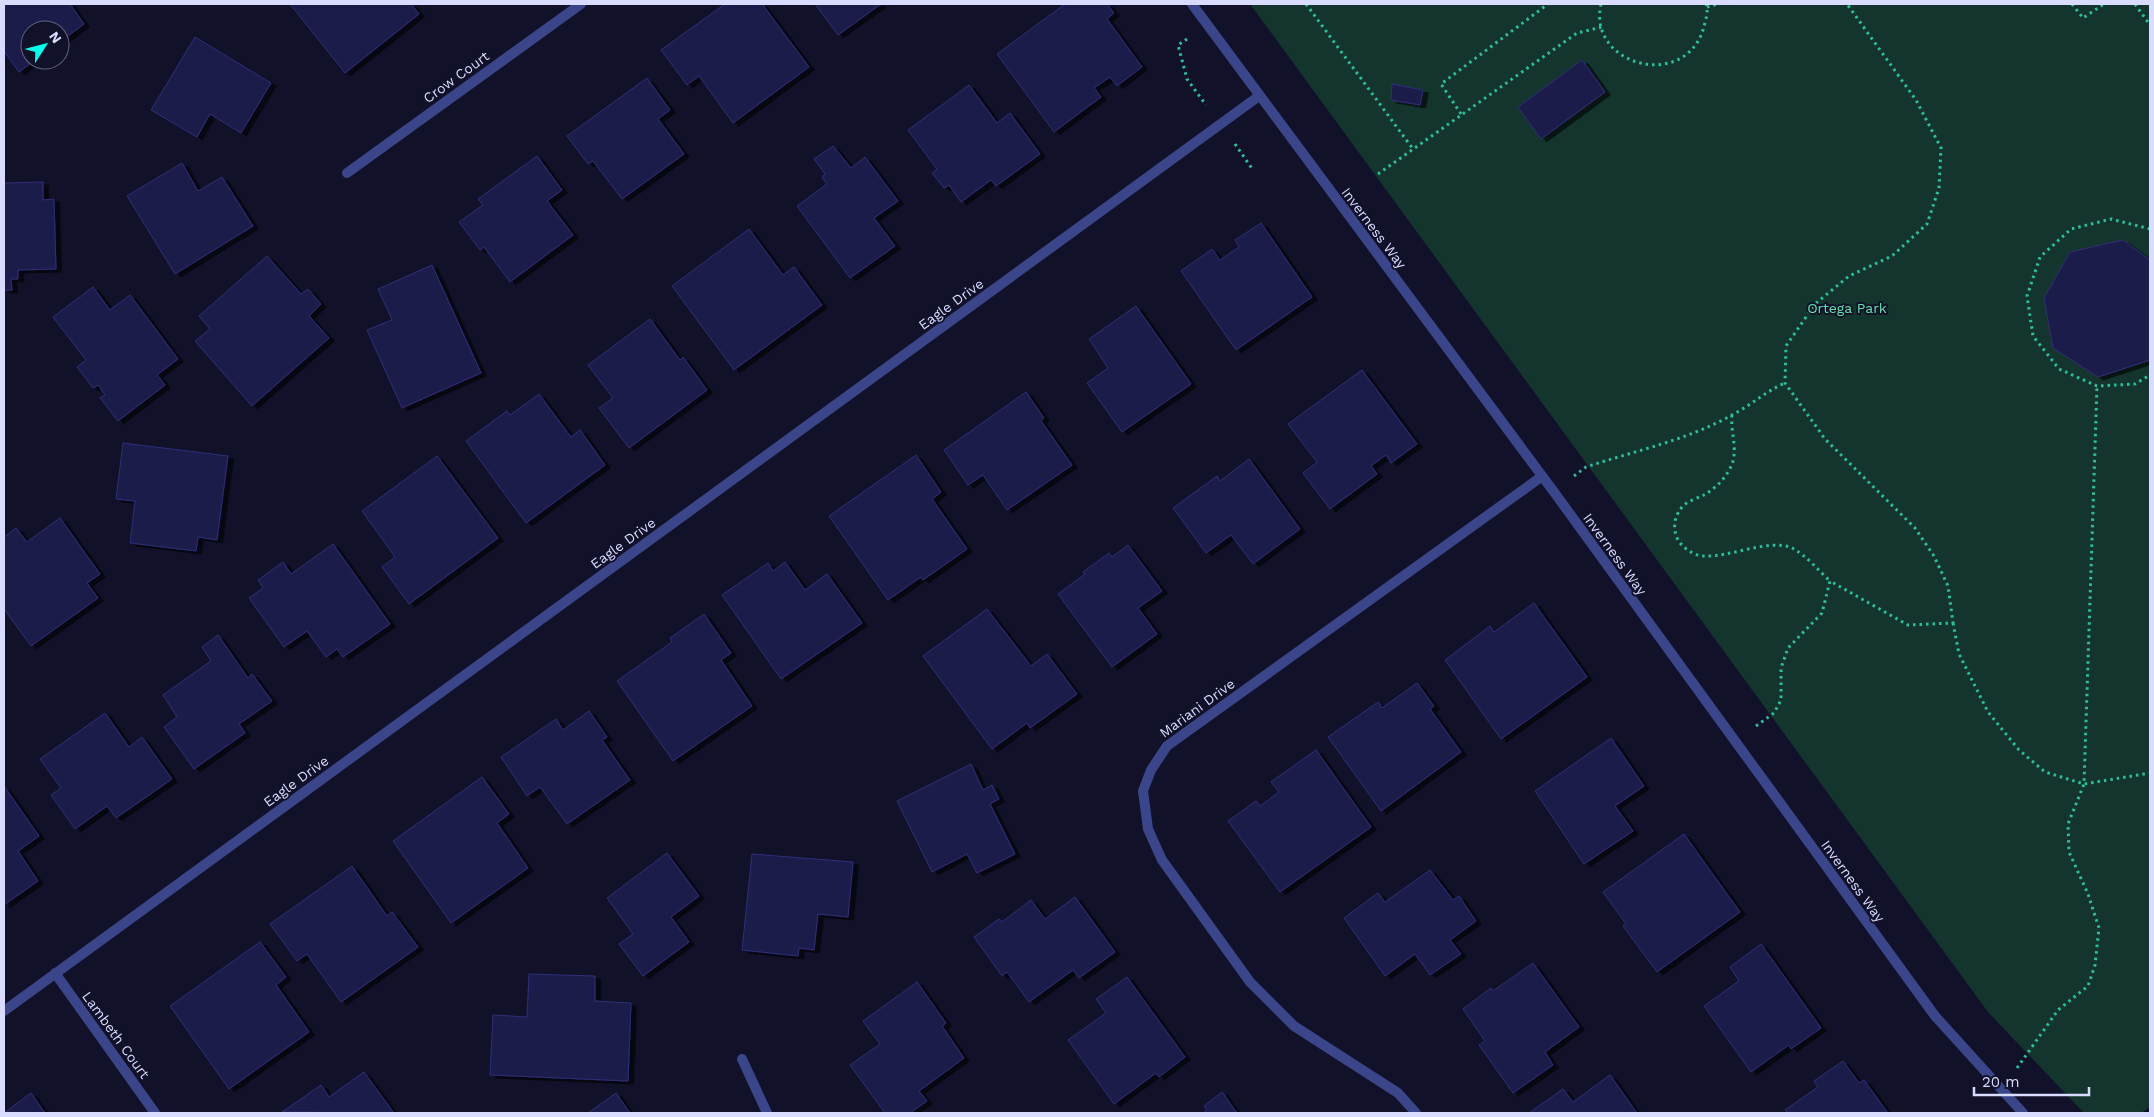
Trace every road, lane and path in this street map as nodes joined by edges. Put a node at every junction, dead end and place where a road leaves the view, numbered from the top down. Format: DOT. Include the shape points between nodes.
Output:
graph roads {
  1 [pos="581,4"];
  2 [pos="1192,4"];
  3 [pos="1306,4"];
  4 [pos="1548,4"];
  5 [pos="1601,4"];
  6 [pos="1718,4"];
  7 [pos="1847,4"];
  8 [pos="2072,4"];
  9 [pos="2104,4"];
  10 [pos="2135,4"];
  11 [pos="1707,5"];
  12 [pos="1207,25"];
  13 [pos="2150,25"];
  14 [pos="1602,27"];
  15 [pos="1259,96"];
  16 [pos="1462,114"];
  17 [pos="1221,124"];
  18 [pos="1413,149"];
  19 [pos="1253,170"];
  20 [pos="347,173"];
  21 [pos="1378,174"];
  22 [pos="2150,229"];
  23 [pos="2150,375"];
  24 [pos="1785,383"];
  25 [pos="2097,386"];
  26 [pos="1732,415"];
  27 [pos="1542,477"];
  28 [pos="1554,492"];
  29 [pos="1830,581"];
  30 [pos="1953,623"];
  31 [pos="1734,742"];
  32 [pos="2150,773"];
  33 [pos="2084,784"];
  34 [pos="55,973"];
  35 [pos="4,1011"];
  36 [pos="742,1058"];
  37 [pos="2002,1090"];
  38 [pos="155,1113"];
  39 [pos="768,1113"];
  40 [pos="1416,1113"];
  41 [pos="2023,1113"];
  1 -- 20 [label="street, Crow Court"];
  2 -- 12 [label="street, Inverness Way"];
  3 -- 18 [label="path"];
  4 -- 16 [label="path" via="1441,84"];
  5 -- 14 [label="path"];
  6 -- 11 [label="path"];
  7 -- 24 [label="path" via="1916,100 1941,148 1940,188 1927,224 1892,256 1849,276 1815,304 1786,346"];
  8 -- 9 [label="path" via="2084,18"];
  10 -- 13 [label="path"];
  11 -- 14 [label="path" via="1700,38 1689,52 1674,62 1656,66 1638,64 1622,56 1609,44"];
  12 -- 15 [label="street, Inverness Way"];
  12 -- 17 [label="path" via="1178,45 1187,79"];
  14 -- 16 [label="path" via="1577,33"];
  15 -- 17 [label="street, Eagle Drive"];
  15 -- 27 [label="street, Inverness Way"];
  16 -- 18 [label="path"];
  17 -- 19 [label="path"];
  17 -- 34 [label="street, Eagle Drive"];
  18 -- 21 [label="path"];
  22 -- 25 [label="path" via="2111,219 2071,229 2040,256 2027,296 2033,336 2059,370"];
  23 -- 25 [label="path" via="2135,384"];
  24 -- 26 [label="path"];
  24 -- 30 [label="path" via="1825,439 1915,528 1934,556 1948,586"];
  25 -- 33 [label="path"];
  26 -- 28 [label="path" via="1687,434 1586,467"];
  26 -- 29 [label="path" via="1732,464 1716,487 1684,506 1674,527 1682,546 1697,555 1718,557 1756,547 1776,545 1792,548"];
  27 -- 28 [label="street, Inverness Way"];
  27 -- 40 [label="street, Mariani Drive" via="1167,746 1150,770 1143,791 1148,828 1162,860 1250,982 1294,1026 1398,1093"];
  28 -- 31 [label="street, Inverness Way"];
  29 -- 30 [label="path" via="1908,626"];
  29 -- 31 [label="path" via="1822,613 1788,648 1781,668 1780,700 1774,713"];
  30 -- 33 [label="path" via="1959,654 1988,712 2019,750 2045,772"];
  31 -- 37 [label="street, Inverness Way" via="1934,1016"];
  32 -- 33 [label="path"];
  33 -- 37 [label="path" via="2068,824 2069,852 2099,928 2095,965 2088,986 2058,1010"];
  34 -- 35 [label="street, Eagle Drive"];
  34 -- 38 [label="street, Lambeth Court"];
  36 -- 39 [label="street"];
  37 -- 41 [label="street, Inverness Way"];
}
